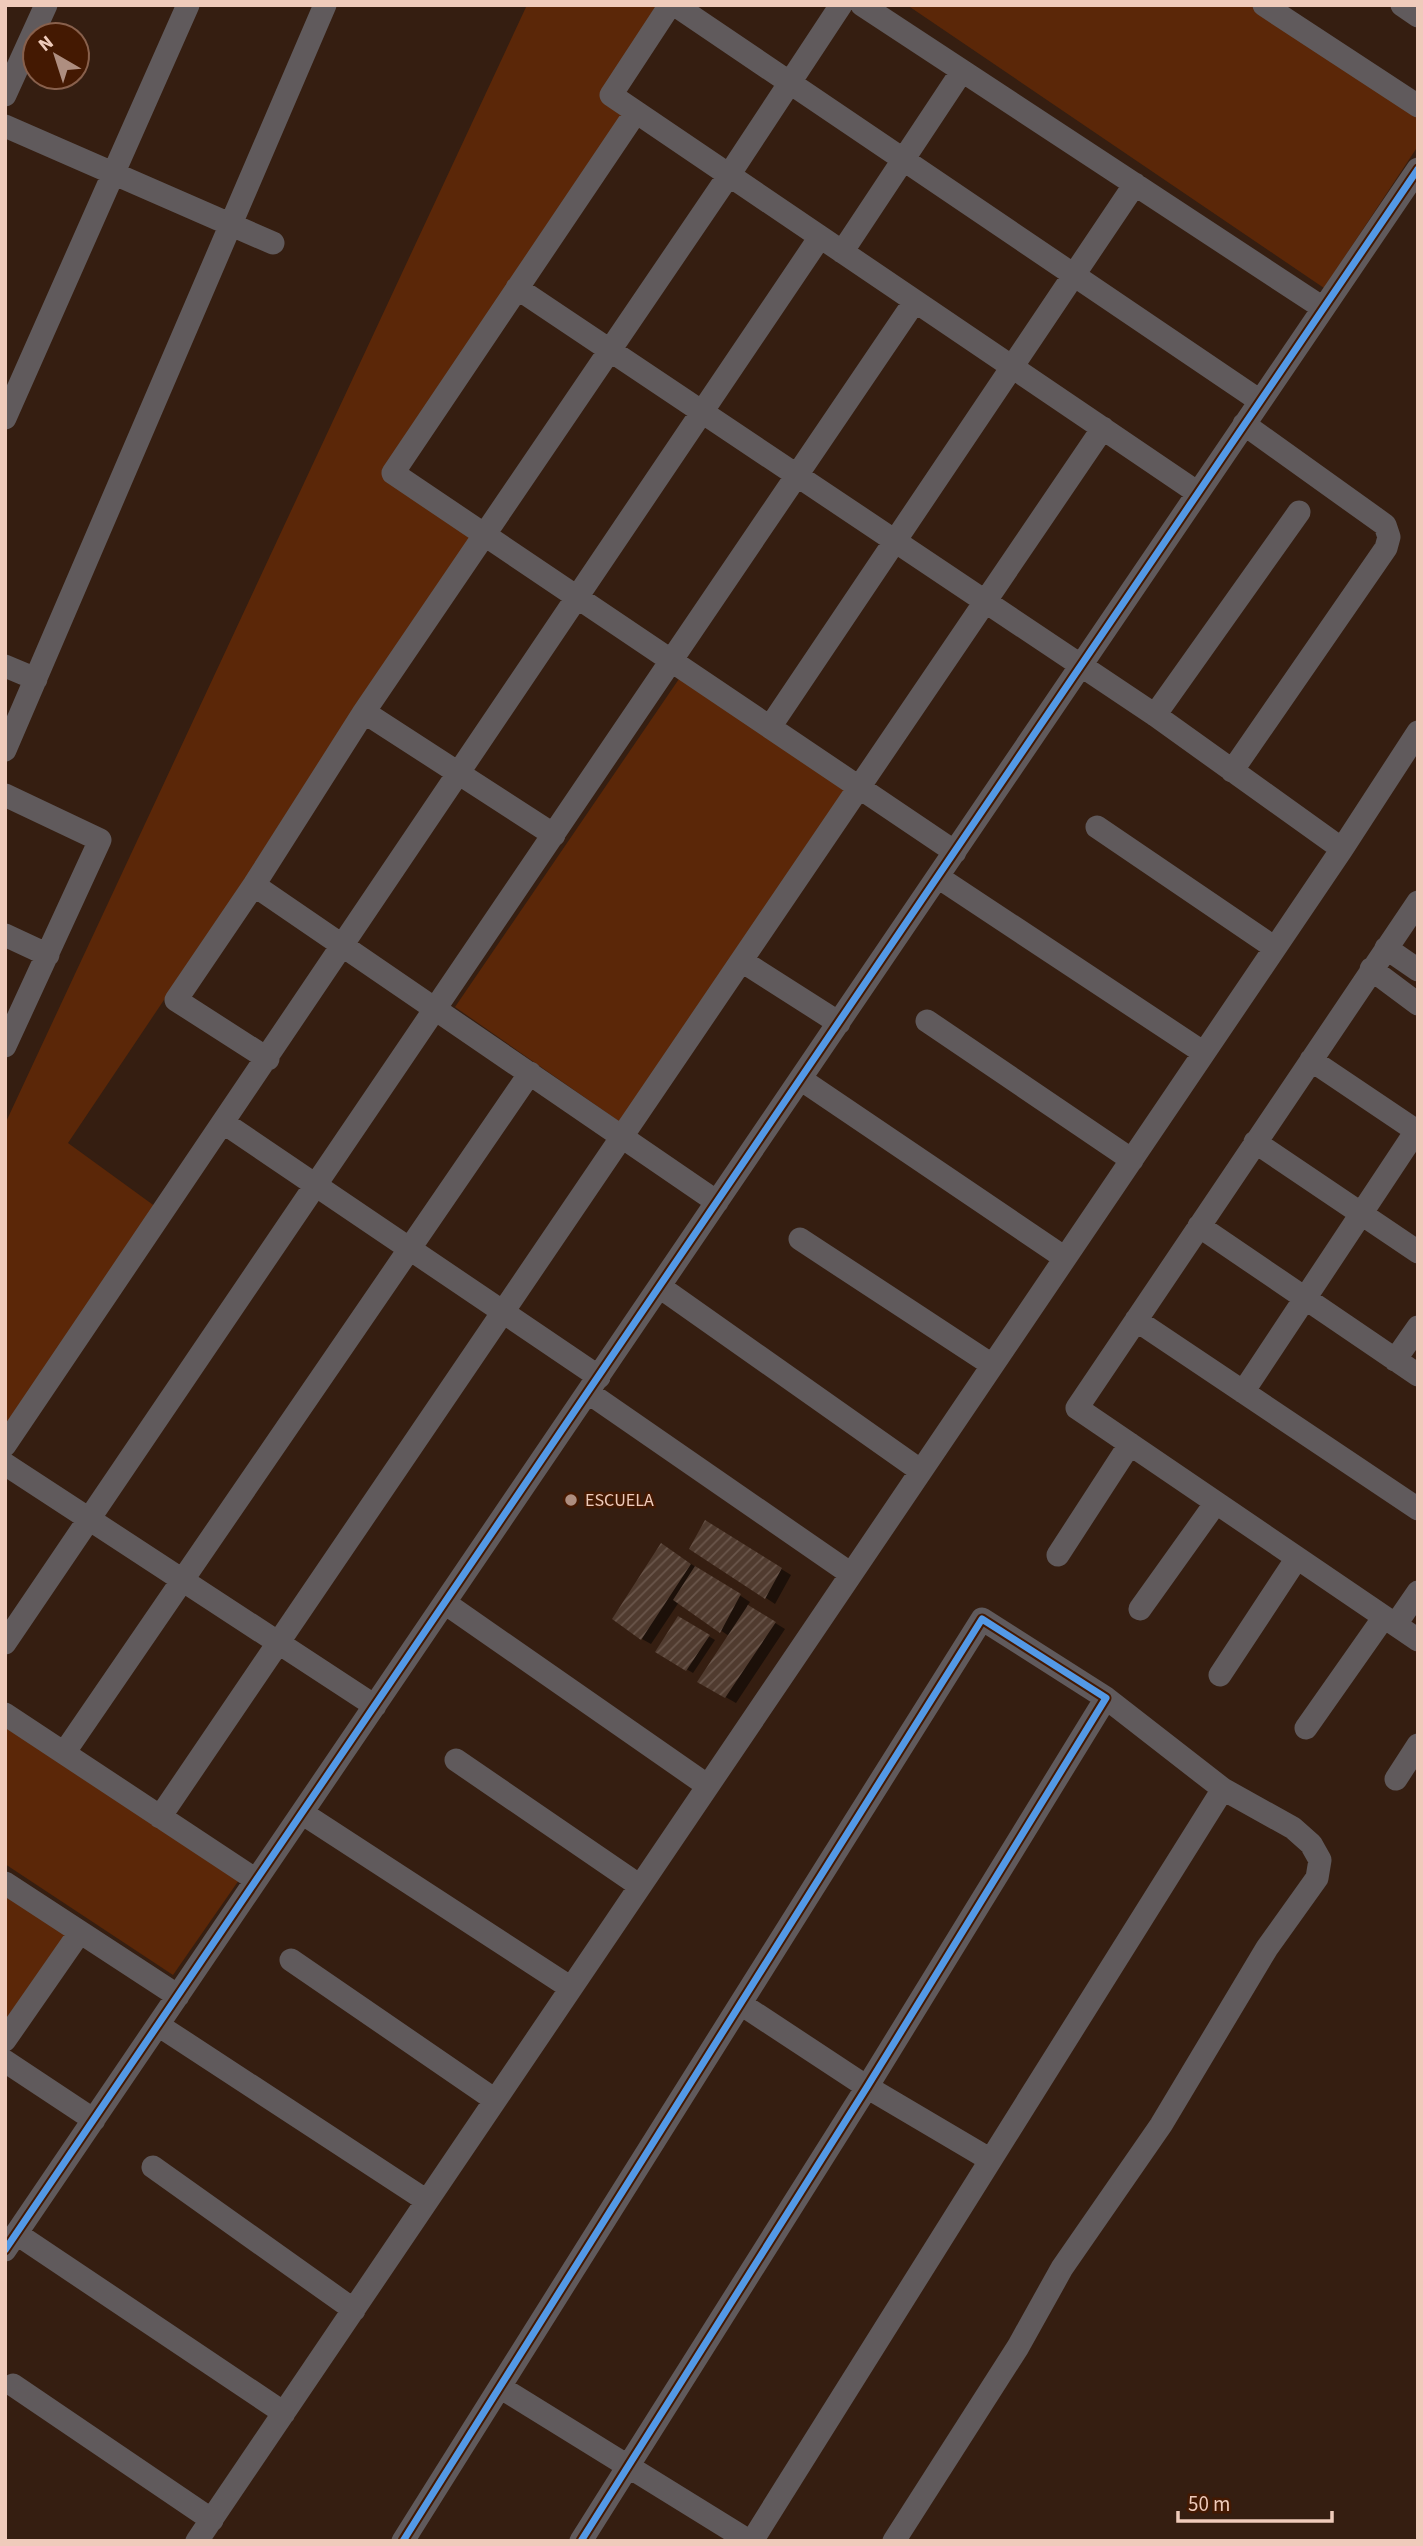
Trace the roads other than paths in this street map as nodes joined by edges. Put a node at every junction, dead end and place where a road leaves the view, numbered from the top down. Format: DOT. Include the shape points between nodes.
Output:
graph roads {
  1 [pos="46,5"];
  2 [pos="188,5"];
  3 [pos="325,5"];
  4 [pos="673,5"];
  5 [pos="841,5"];
  6 [pos="862,5"];
  7 [pos="1264,5"];
  8 [pos="1402,5"];
  9 [pos="1418,16"];
  10 [pos="962,71"];
  11 [pos="790,83"];
  12 [pos="5,95"];
  13 [pos="1418,106"];
  14 [pos="636,112"];
  15 [pos="5,126"];
  16 [pos="903,159"];
  17 [pos="1418,169"];
  18 [pos="113,174"];
  19 [pos="729,175"];
  20 [pos="1135,184"];
  21 [pos="229,226"];
  22 [pos="820,237"];
  23 [pos="273,243"];
  24 [pos="842,252"];
  25 [pos="1074,275"];
  26 [pos="517,288"];
  27 [pos="915,301"];
  28 [pos="1323,308"];
  29 [pos="611,350"];
  30 [pos="1013,367"];
  31 [pos="1260,401"];
  32 [pos="703,412"];
  33 [pos="5,418"];
  34 [pos="1244,424"];
  35 [pos="1103,428"];
  36 [pos="798,476"];
  37 [pos="1198,493"];
  38 [pos="1299,512"];
  39 [pos="485,535"];
  40 [pos="895,541"];
  41 [pos="577,597"];
  42 [pos="984,601"];
  43 [pos="672,661"];
  44 [pos="5,666"];
  45 [pos="1081,666"];
  46 [pos="36,679"];
  47 [pos="363,712"];
  48 [pos="1155,715"];
  49 [pos="770,727"];
  50 [pos="1418,732"];
  51 [pos="5,750"];
  52 [pos="1232,771"];
  53 [pos="458,774"];
  54 [pos="860,788"];
  55 [pos="5,796"];
  56 [pos="1097,827"];
  57 [pos="554,835"];
  58 [pos="1342,849"];
  59 [pos="955,852"];
  60 [pos="938,877"];
  61 [pos="254,885"];
  62 [pos="1418,902"];
  63 [pos="5,935"];
  64 [pos="344,944"];
  65 [pos="1275,948"];
  66 [pos="1387,948"];
  67 [pos="48,955"];
  68 [pos="742,961"];
  69 [pos="1371,970"];
  70 [pos="1418,970"];
  71 [pos="1418,1004"];
  72 [pos="436,1008"];
  73 [pos="927,1021"];
  74 [pos="839,1023"];
  75 [pos="5,1046"];
  76 [pos="1204,1053"];
  77 [pos="268,1059"];
  78 [pos="1311,1060"];
  79 [pos="530,1073"];
  80 [pos="802,1080"];
  81 [pos="224,1123"];
  82 [pos="1417,1132"];
  83 [pos="622,1138"];
  84 [pos="1255,1142"];
  85 [pos="1132,1160"];
  86 [pos="316,1185"];
  87 [pos="717,1202"];
  88 [pos="1361,1214"];
  89 [pos="1199,1226"];
  90 [pos="800,1239"];
  91 [pos="410,1248"];
  92 [pos="1418,1252"];
  93 [pos="1065,1258"];
  94 [pos="660,1287"];
  95 [pos="1305,1298"];
  96 [pos="504,1312"];
  97 [pos="1136,1320"];
  98 [pos="1418,1327"];
  99 [pos="1395,1360"];
  100 [pos="992,1365"];
  101 [pos="1418,1375"];
  102 [pos="594,1385"];
  103 [pos="1243,1392"];
  104 [pos="1130,1444"];
  105 [pos="5,1445"];
  106 [pos="5,1464"];
  107 [pos="921,1471"];
  108 [pos="1215,1504"];
  109 [pos="1418,1509"];
  110 [pos="90,1519"];
  111 [pos="1059,1555"];
  112 [pos="1297,1558"];
  113 [pos="851,1574"];
  114 [pos="182,1581"];
  115 [pos="1418,1592"];
  116 [pos="445,1603"];
  117 [pos="1140,1609"];
  118 [pos="1390,1621"];
  119 [pos="1418,1640"];
  120 [pos="5,1643"];
  121 [pos="278,1644"];
  122 [pos="1220,1675"];
  123 [pos="1106,1698"];
  124 [pos="375,1706"];
  125 [pos="5,1714"];
  126 [pos="1306,1728"];
  127 [pos="1418,1745"];
  128 [pos="64,1753"];
  129 [pos="456,1760"];
  130 [pos="1396,1779"];
  131 [pos="708,1786"];
  132 [pos="1223,1788"];
  133 [pos="302,1813"];
  134 [pos="160,1816"];
  135 [pos="256,1880"];
  136 [pos="5,1883"];
  137 [pos="640,1886"];
  138 [pos="80,1932"];
  139 [pos="291,1960"];
  140 [pos="571,1988"];
  141 [pos="178,1996"];
  142 [pos="741,2004"];
  143 [pos="158,2025"];
  144 [pos="5,2040"];
  145 [pos="5,2061"];
  146 [pos="867,2087"];
  147 [pos="495,2100"];
  148 [pos="94,2120"];
  149 [pos="989,2159"];
  150 [pos="153,2167"];
  151 [pos="427,2200"];
  152 [pos="9,2242"];
  153 [pos="354,2309"];
  154 [pos="13,2385"];
  155 [pos="500,2387"];
  156 [pos="284,2413"];
  157 [pos="628,2465"];
  158 [pos="212,2520"];
  159 [pos="197,2541"];
  160 [pos="403,2541"];
  161 [pos="581,2541"];
  162 [pos="751,2541"];
  163 [pos="894,2541"];
  1 -- 12 [label="street"];
  2 -- 18 [label="street"];
  3 -- 21 [label="street"];
  4 -- 11 [label="street"];
  4 -- 14 [label="street" via="611,95"];
  5 -- 11 [label="street"];
  6 -- 10 [label="street"];
  7 -- 13 [label="street"];
  8 -- 9 [label="street"];
  10 -- 16 [label="street"];
  10 -- 20 [label="street"];
  11 -- 16 [label="street"];
  11 -- 19 [label="street"];
  14 -- 19 [label="street"];
  14 -- 26 [label="street"];
  15 -- 18 [label="street"];
  16 -- 24 [label="street"];
  16 -- 25 [label="street"];
  17 -- 28 [label="street"];
  18 -- 21 [label="street"];
  18 -- 33 [label="street"];
  19 -- 22 [label="street"];
  19 -- 29 [label="street"];
  20 -- 25 [label="street"];
  20 -- 28 [label="street"];
  21 -- 23 [label="street"];
  21 -- 46 [label="street"];
  22 -- 24 [label="street"];
  22 -- 32 [label="street"];
  24 -- 27 [label="street"];
  25 -- 30 [label="street"];
  25 -- 31 [label="street"];
  26 -- 29 [label="street"];
  26 -- 39 [label="street" via="393,473"];
  27 -- 30 [label="street"];
  27 -- 36 [label="street"];
  28 -- 31 [label="street"];
  29 -- 32 [label="street"];
  29 -- 39 [label="street"];
  30 -- 35 [label="street"];
  30 -- 40 [label="street"];
  31 -- 34 [label="street"];
  32 -- 36 [label="street"];
  32 -- 41 [label="street"];
  34 -- 37 [label="street"];
  34 -- 52 [label="street" via="1385,525 1389,537 1386,548"];
  35 -- 37 [label="street"];
  35 -- 42 [label="street"];
  36 -- 40 [label="street"];
  36 -- 43 [label="street"];
  37 -- 45 [label="street"];
  38 -- 48 [label="street"];
  39 -- 41 [label="street"];
  39 -- 47 [label="street"];
  40 -- 42 [label="street"];
  40 -- 49 [label="street"];
  41 -- 43 [label="street"];
  41 -- 53 [label="street"];
  42 -- 45 [label="street"];
  42 -- 54 [label="street"];
  43 -- 49 [label="street"];
  43 -- 57 [label="street"];
  44 -- 46 [label="street"];
  45 -- 48 [label="street"];
  45 -- 59 [label="street"];
  46 -- 51 [label="street"];
  47 -- 53 [label="street"];
  47 -- 61 [label="street"];
  48 -- 52 [label="street"];
  49 -- 54 [label="street"];
  50 -- 58 [label="street"];
  52 -- 58 [label="street"];
  53 -- 57 [label="street"];
  53 -- 64 [label="street"];
  54 -- 59 [label="street"];
  54 -- 68 [label="street"];
  55 -- 67 [label="street" via="100,840"];
  56 -- 65 [label="street"];
  57 -- 72 [label="street"];
  58 -- 65 [label="street"];
  59 -- 60 [label="street"];
  60 -- 74 [label="street"];
  60 -- 76 [label="street"];
  61 -- 64 [label="street"];
  61 -- 77 [label="street" via="176,1000"];
  62 -- 66 [label="street"];
  63 -- 67 [label="street"];
  64 -- 72 [label="street"];
  64 -- 77 [label="street"];
  65 -- 76 [label="street"];
  66 -- 69 [label="street"];
  66 -- 70 [label="street"];
  67 -- 75 [label="street"];
  68 -- 74 [label="street"];
  68 -- 83 [label="street"];
  69 -- 71 [label="street"];
  69 -- 78 [label="street"];
  72 -- 79 [label="street"];
  72 -- 86 [label="street"];
  73 -- 85 [label="street"];
  74 -- 80 [label="street"];
  76 -- 85 [label="street"];
  77 -- 81 [label="street"];
  78 -- 82 [label="street"];
  78 -- 84 [label="street"];
  79 -- 83 [label="street"];
  79 -- 91 [label="street"];
  80 -- 87 [label="street"];
  80 -- 93 [label="street"];
  81 -- 86 [label="street"];
  81 -- 105 [label="street"];
  82 -- 88 [label="street"];
  83 -- 87 [label="street"];
  83 -- 96 [label="street"];
  84 -- 88 [label="street"];
  84 -- 89 [label="street"];
  85 -- 93 [label="street"];
  86 -- 91 [label="street"];
  86 -- 110 [label="street"];
  87 -- 94 [label="street"];
  88 -- 92 [label="street"];
  88 -- 95 [label="street"];
  89 -- 95 [label="street"];
  89 -- 97 [label="street"];
  90 -- 100 [label="street"];
  91 -- 96 [label="street"];
  91 -- 114 [label="street"];
  93 -- 100 [label="street"];
  94 -- 102 [label="street"];
  94 -- 107 [label="street"];
  95 -- 99 [label="street"];
  95 -- 103 [label="street"];
  96 -- 102 [label="street"];
  96 -- 121 [label="street"];
  97 -- 103 [label="street"];
  97 -- 104 [label="street" via="1077,1408"];
  98 -- 99 [label="street"];
  99 -- 101 [label="street"];
  100 -- 107 [label="street"];
  102 -- 113 [label="street"];
  102 -- 116 [label="street"];
  103 -- 109 [label="street"];
  104 -- 108 [label="street"];
  104 -- 111 [label="street"];
  106 -- 110 [label="street"];
  107 -- 113 [label="street"];
  108 -- 112 [label="street"];
  108 -- 117 [label="street"];
  110 -- 114 [label="street"];
  110 -- 120 [label="street"];
  112 -- 118 [label="street"];
  112 -- 122 [label="street"];
  113 -- 131 [label="street"];
  114 -- 121 [label="street"];
  114 -- 128 [label="street"];
  115 -- 118 [label="street"];
  116 -- 124 [label="street"];
  116 -- 131 [label="street"];
  118 -- 119 [label="street"];
  118 -- 126 [label="street"];
  121 -- 124 [label="street"];
  121 -- 134 [label="street"];
  123 -- 132 [label="street"];
  123 -- 142 [label="street" via="982,1619"];
  123 -- 146 [label="street"];
  124 -- 133 [label="street"];
  125 -- 128 [label="street"];
  127 -- 130 [label="street"];
  128 -- 134 [label="street"];
  129 -- 137 [label="street"];
  131 -- 137 [label="street"];
  132 -- 149 [label="street"];
  132 -- 163 [label="street" via="1293,1828 1311,1844 1320,1860 1317,1878 1267,1948 1161,2124 1062,2268 1018,2347"];
  133 -- 135 [label="street"];
  133 -- 140 [label="street"];
  134 -- 135 [label="street"];
  135 -- 141 [label="street"];
  136 -- 138 [label="street"];
  137 -- 140 [label="street"];
  138 -- 141 [label="street"];
  138 -- 144 [label="street"];
  139 -- 147 [label="street"];
  140 -- 147 [label="street"];
  141 -- 143 [label="street"];
  142 -- 146 [label="street"];
  142 -- 155 [label="street"];
  143 -- 148 [label="street"];
  143 -- 151 [label="street"];
  145 -- 148 [label="street"];
  146 -- 149 [label="street"];
  146 -- 157 [label="street"];
  147 -- 151 [label="street"];
  148 -- 152 [label="street"];
  149 -- 162 [label="street"];
  150 -- 153 [label="street"];
  151 -- 153 [label="street"];
  152 -- 156 [label="street"];
  153 -- 156 [label="street"];
  154 -- 158 [label="street"];
  155 -- 157 [label="street"];
  155 -- 160 [label="street"];
  156 -- 158 [label="street"];
  157 -- 161 [label="street"];
  157 -- 162 [label="street"];
  158 -- 159 [label="street"];
}
